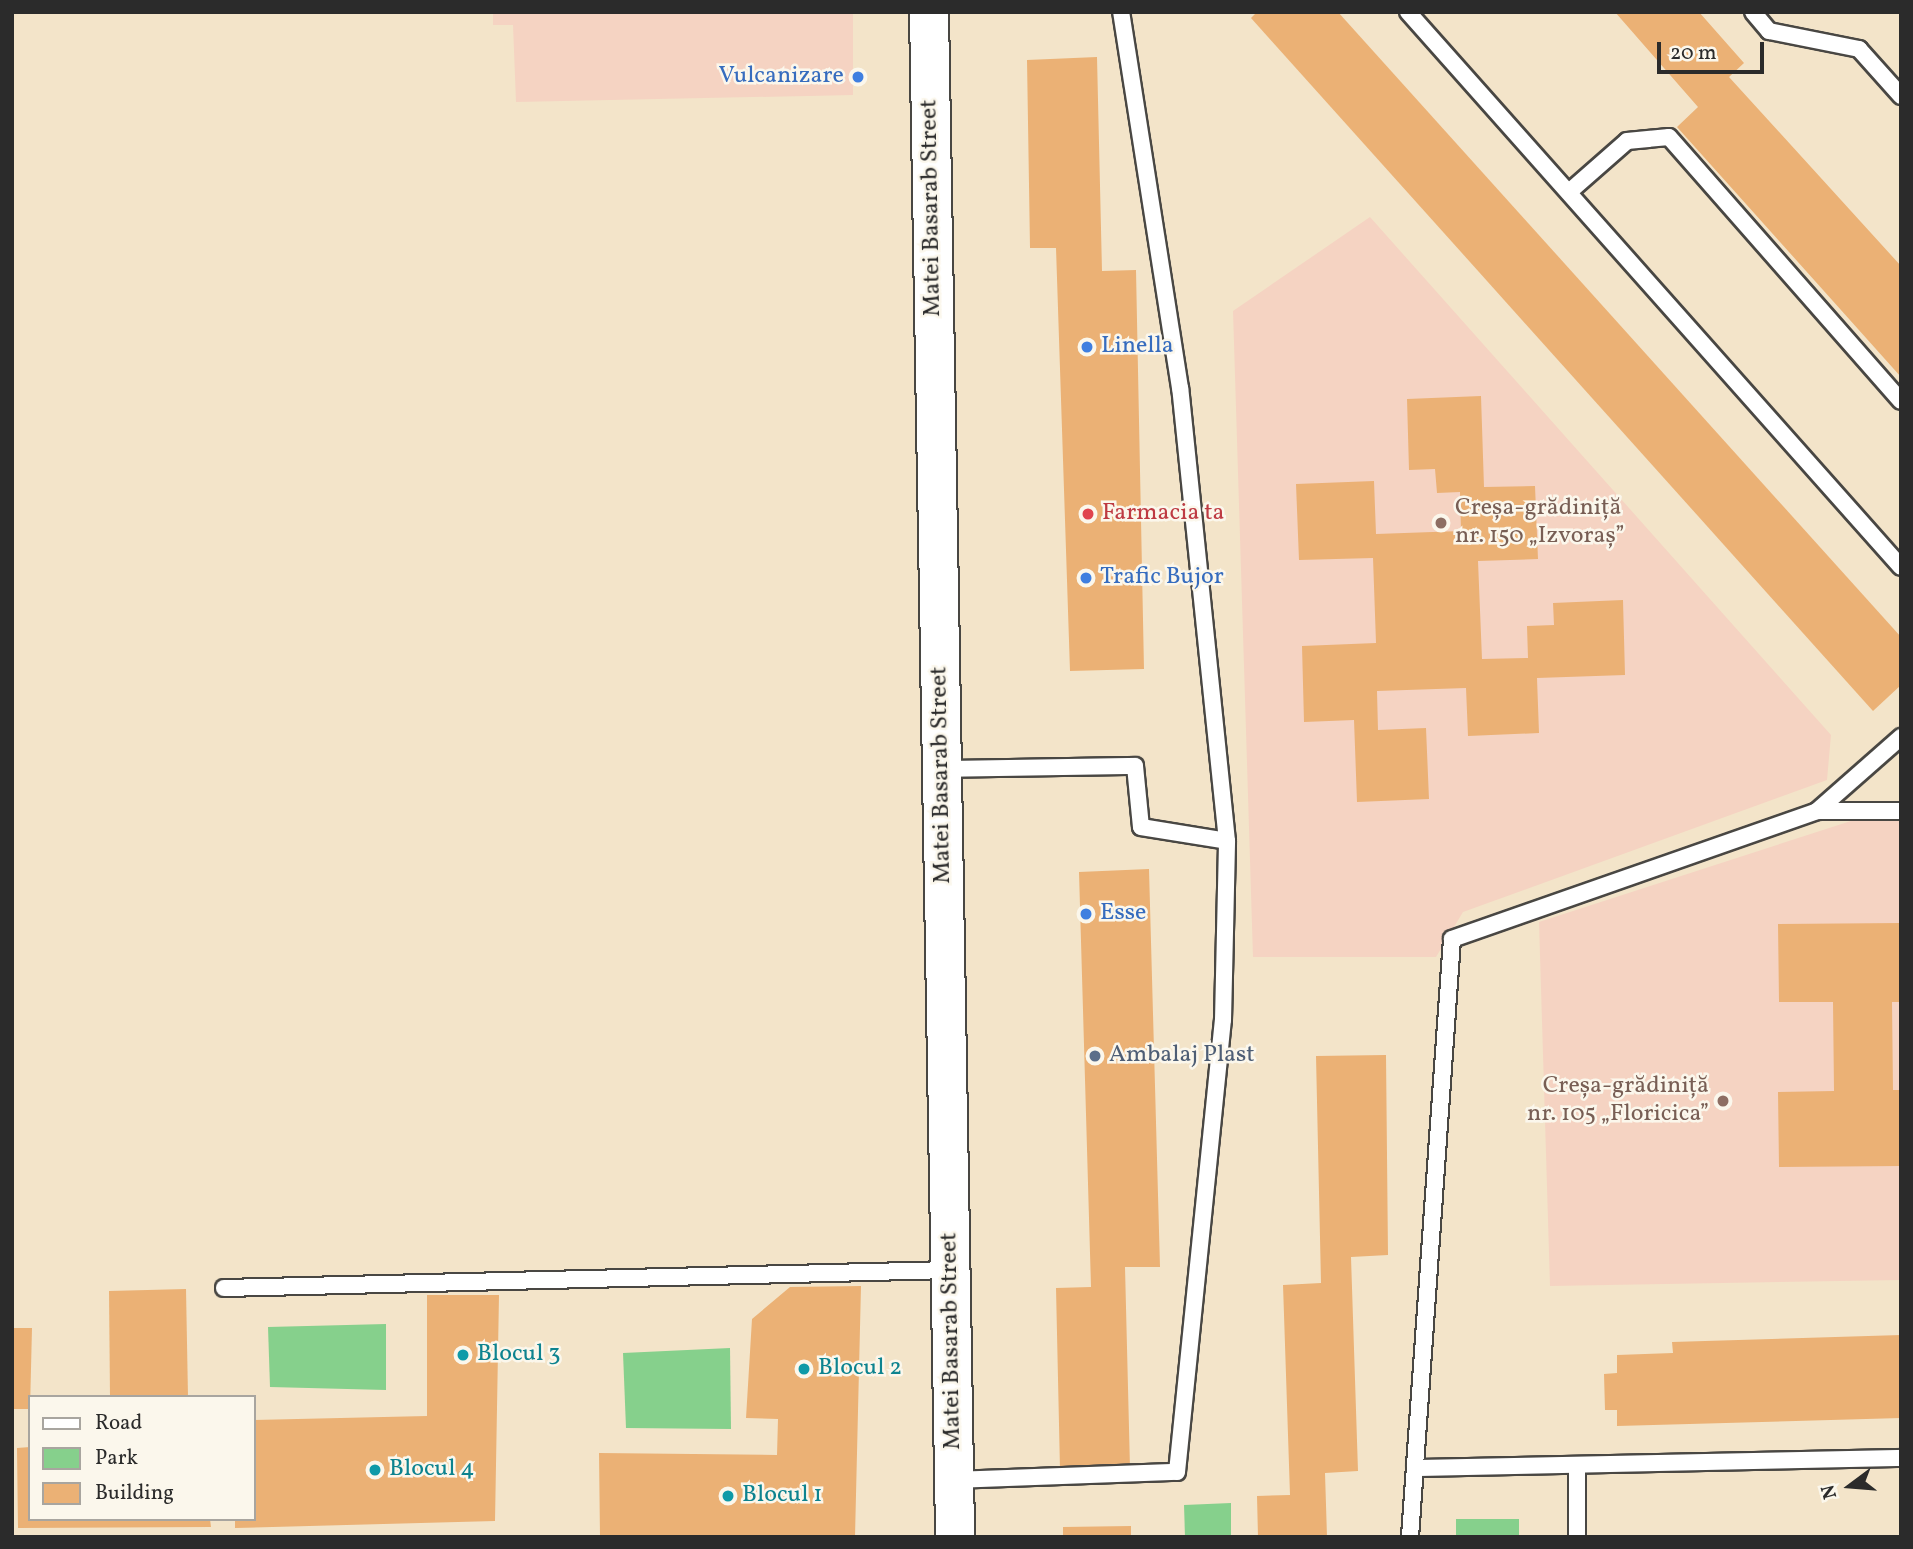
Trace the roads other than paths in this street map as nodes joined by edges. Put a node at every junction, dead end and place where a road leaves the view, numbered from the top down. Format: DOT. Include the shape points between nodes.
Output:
graph roads {
  1 [pos="929,12"];
  2 [pos="1121,12"];
  3 [pos="1408,12"];
  4 [pos="1753,12"];
  5 [pos="1901,96"];
  6 [pos="1569,192"];
  7 [pos="1901,401"];
  8 [pos="1901,567"];
  9 [pos="1901,737"];
  10 [pos="942,769"];
  11 [pos="1817,811"];
  12 [pos="1901,811"];
  13 [pos="1227,841"];
  14 [pos="950,1270"];
  15 [pos="224,1288"];
  16 [pos="1901,1458"];
  17 [pos="1577,1465"];
  18 [pos="1415,1468"];
  19 [pos="954,1480"];
  20 [pos="955,1537"];
  21 [pos="1410,1537"];
  22 [pos="1577,1537"];
  1 -- 10 [label="street, Matei Basarab Street"];
  2 -- 13 [label="lane" via="1180,388"];
  3 -- 6 [label="lane"];
  4 -- 5 [label="lane" via="1769,31 1859,49"];
  6 -- 7 [label="lane" via="1628,141 1669,137"];
  6 -- 8 [label="lane"];
  9 -- 11 [label="lane"];
  10 -- 13 [label="lane" via="1135,766 1141,827"];
  10 -- 14 [label="street, Matei Basarab Street"];
  11 -- 12 [label="lane"];
  11 -- 18 [label="lane" via="1452,939"];
  13 -- 19 [label="lane" via="1223,1020 1178,1472"];
  14 -- 15 [label="lane"];
  14 -- 19 [label="street, Matei Basarab Street"];
  16 -- 17 [label="lane"];
  17 -- 18 [label="lane"];
  17 -- 22 [label="lane"];
  18 -- 21 [label="lane"];
  19 -- 20 [label="street, Matei Basarab Street"];
}
